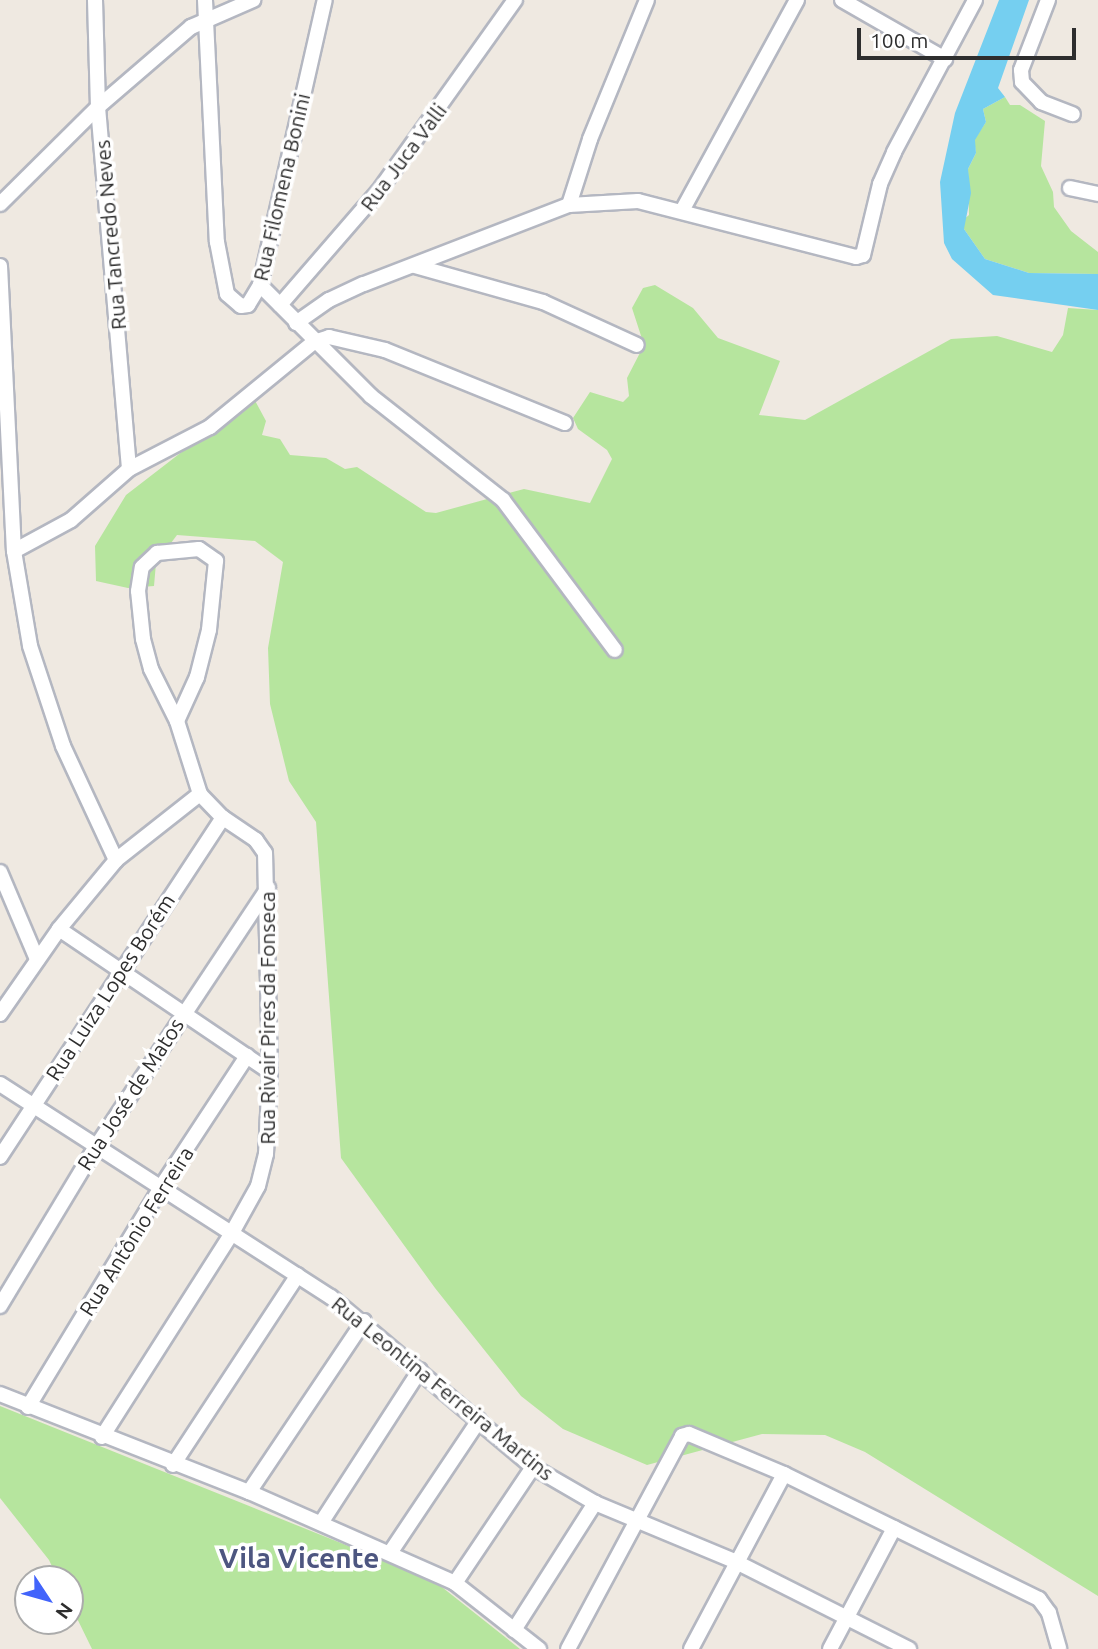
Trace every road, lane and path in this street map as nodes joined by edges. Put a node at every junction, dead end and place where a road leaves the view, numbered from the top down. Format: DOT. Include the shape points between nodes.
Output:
graph roads {
  1 [pos="95,0"];
  2 [pos="205,0"];
  3 [pos="253,0"];
  4 [pos="325,0"];
  5 [pos="515,0"];
  6 [pos="647,0"];
  7 [pos="797,0"];
  8 [pos="842,0"];
  9 [pos="975,0"];
  10 [pos="1048,0"];
  11 [pos="206,19"];
  12 [pos="945,59"];
  13 [pos="98,107"];
  14 [pos="1073,114"];
  15 [pos="1070,188"];
  16 [pos="1098,194"];
  17 [pos="0,204"];
  18 [pos="569,205"];
  19 [pos="684,209"];
  20 [pos="0,266"];
  21 [pos="414,266"];
  22 [pos="260,285"];
  23 [pos="280,305"];
  24 [pos="296,323"];
  25 [pos="314,342"];
  26 [pos="637,345"];
  27 [pos="565,423"];
  28 [pos="129,469"];
  29 [pos="14,551"];
  30 [pos="615,650"];
  31 [pos="177,721"];
  32 [pos="200,794"];
  33 [pos="223,818"];
  34 [pos="116,860"];
  35 [pos="0,872"];
  36 [pos="268,888"];
  37 [pos="59,929"];
  38 [pos="37,959"];
  39 [pos="120,971"];
  40 [pos="0,1014"];
  41 [pos="181,1014"];
  42 [pos="247,1056"];
  43 [pos="270,1072"];
  44 [pos="0,1084"];
  45 [pos="32,1105"];
  46 [pos="96,1147"];
  47 [pos="0,1157"];
  48 [pos="161,1186"];
  49 [pos="233,1231"];
  50 [pos="298,1275"];
  51 [pos="0,1306"];
  52 [pos="364,1321"];
  53 [pos="419,1370"];
  54 [pos="0,1394"];
  55 [pos="28,1407"];
  56 [pos="479,1420"];
  57 [pos="102,1437"];
  58 [pos="173,1465"];
  59 [pos="533,1467"];
  60 [pos="783,1474"];
  61 [pos="249,1492"];
  62 [pos="596,1503"];
  63 [pos="639,1522"];
  64 [pos="321,1524"];
  65 [pos="894,1528"];
  66 [pos="390,1553"];
  67 [pos="734,1561"];
  68 [pos="456,1583"];
  69 [pos="845,1616"];
  70 [pos="514,1630"];
  71 [pos="539,1649"];
  72 [pos="568,1649"];
  73 [pos="691,1649"];
  74 [pos="830,1649"];
  75 [pos="909,1649"];
  76 [pos="1059,1649"];
  1 -- 13 [label="street, Rua Tancredo Neves"];
  2 -- 11 [label="street, Rua Filomena Bonini"];
  3 -- 11 [label="street"];
  4 -- 22 [label="street, Rua Filomena Bonini"];
  5 -- 23 [label="street, Rua Juca Valli" via="379,192"];
  6 -- 18 [label="street" via="590,139"];
  7 -- 19 [label="street"];
  8 -- 12 [label="street"];
  9 -- 12 [label="street"];
  10 -- 14 [label="street" via="1021,70 1022,82 1041,102"];
  11 -- 13 [label="street"];
  11 -- 22 [label="street, Rua Filomena Bonini" via="222,277 227,294 241,306 248,305"];
  12 -- 19 [label="street" via="894,152 880,184 869,247 856,257"];
  13 -- 17 [label="street"];
  13 -- 28 [label="street, Rua Tancredo Neves"];
  15 -- 16 [label="street"];
  18 -- 19 [label="street" via="638,201"];
  18 -- 21 [label="street"];
  20 -- 29 [label="street"];
  21 -- 24 [label="street" via="329,300"];
  21 -- 26 [label="street" via="543,302"];
  22 -- 23 [label="street"];
  23 -- 24 [label="street"];
  24 -- 25 [label="street"];
  25 -- 27 [label="street" via="329,337 385,350"];
  25 -- 28 [label="street" via="210,428"];
  25 -- 30 [label="street" via="371,396 503,500"];
  28 -- 29 [label="street" via="71,520"];
  29 -- 34 [label="street" via="30,646 59,734"];
  31 -- 31 [label="street" via="197,677 209,630 216,561 200,549 157,553 142,567 139,578 143,639 151,669"];
  31 -- 32 [label="street"];
  32 -- 33 [label="street, Rua Rivair Pires da Fonseca"];
  32 -- 34 [label="street"];
  33 -- 36 [label="street, Rua Rivair Pires da Fonseca" via="261,846"];
  33 -- 39 [label="street, Rua Luiza Lopes Borém"];
  34 -- 37 [label="street"];
  35 -- 38 [label="street"];
  36 -- 41 [label="street, Rua José de Matos"];
  36 -- 43 [label="street, Rua Rivair Pires da Fonseca"];
  37 -- 38 [label="street"];
  37 -- 39 [label="street"];
  38 -- 40 [label="street"];
  39 -- 41 [label="street"];
  39 -- 45 [label="street, Rua Luiza Lopes Borém"];
  41 -- 42 [label="street"];
  41 -- 46 [label="street, Rua José de Matos"];
  42 -- 43 [label="street"];
  42 -- 48 [label="street, Rua Antônio Ferreira"];
  43 -- 49 [label="street, Rua Rivair Pires da Fonseca" via="263,1172"];
  44 -- 45 [label="street, Rua Leontina Ferreira Martins"];
  45 -- 46 [label="street, Rua Leontina Ferreira Martins"];
  45 -- 47 [label="street, Rua Luiza Lopes Borém"];
  46 -- 48 [label="street, Rua Leontina Ferreira Martins"];
  46 -- 51 [label="street, Rua José de Matos"];
  48 -- 49 [label="street, Rua Leontina Ferreira Martins"];
  48 -- 55 [label="street, Rua Antônio Ferreira"];
  49 -- 50 [label="street, Rua Leontina Ferreira Martins"];
  49 -- 57 [label="street, Rua Rivair Pires da Fonseca"];
  50 -- 52 [label="street, Rua Leontina Ferreira Martins"];
  50 -- 58 [label="street"];
  52 -- 53 [label="street, Rua Leontina Ferreira Martins"];
  52 -- 61 [label="street"];
  53 -- 56 [label="street, Rua Leontina Ferreira Martins"];
  53 -- 64 [label="street"];
  54 -- 55 [label="street"];
  55 -- 57 [label="street"];
  56 -- 59 [label="street, Rua Leontina Ferreira Martins"];
  56 -- 66 [label="street"];
  57 -- 58 [label="street"];
  58 -- 61 [label="street"];
  59 -- 62 [label="street, Rua Leontina Ferreira Martins"];
  59 -- 68 [label="street"];
  60 -- 63 [label="street" via="686,1434"];
  60 -- 65 [label="street"];
  60 -- 67 [label="street"];
  61 -- 64 [label="street"];
  62 -- 63 [label="street, Rua Leontina Ferreira Martins"];
  62 -- 70 [label="street"];
  63 -- 67 [label="street, Rua Leontina Ferreira Martins"];
  63 -- 72 [label="street"];
  64 -- 66 [label="street"];
  65 -- 69 [label="street"];
  65 -- 76 [label="street" via="1039,1599 1049,1613"];
  66 -- 68 [label="street"];
  67 -- 69 [label="street, Rua Leontina Ferreira Martins"];
  67 -- 73 [label="street"];
  68 -- 70 [label="street"];
  69 -- 74 [label="street"];
  69 -- 75 [label="street, Rua Leontina Ferreira Martins"];
  70 -- 71 [label="street"];
}
